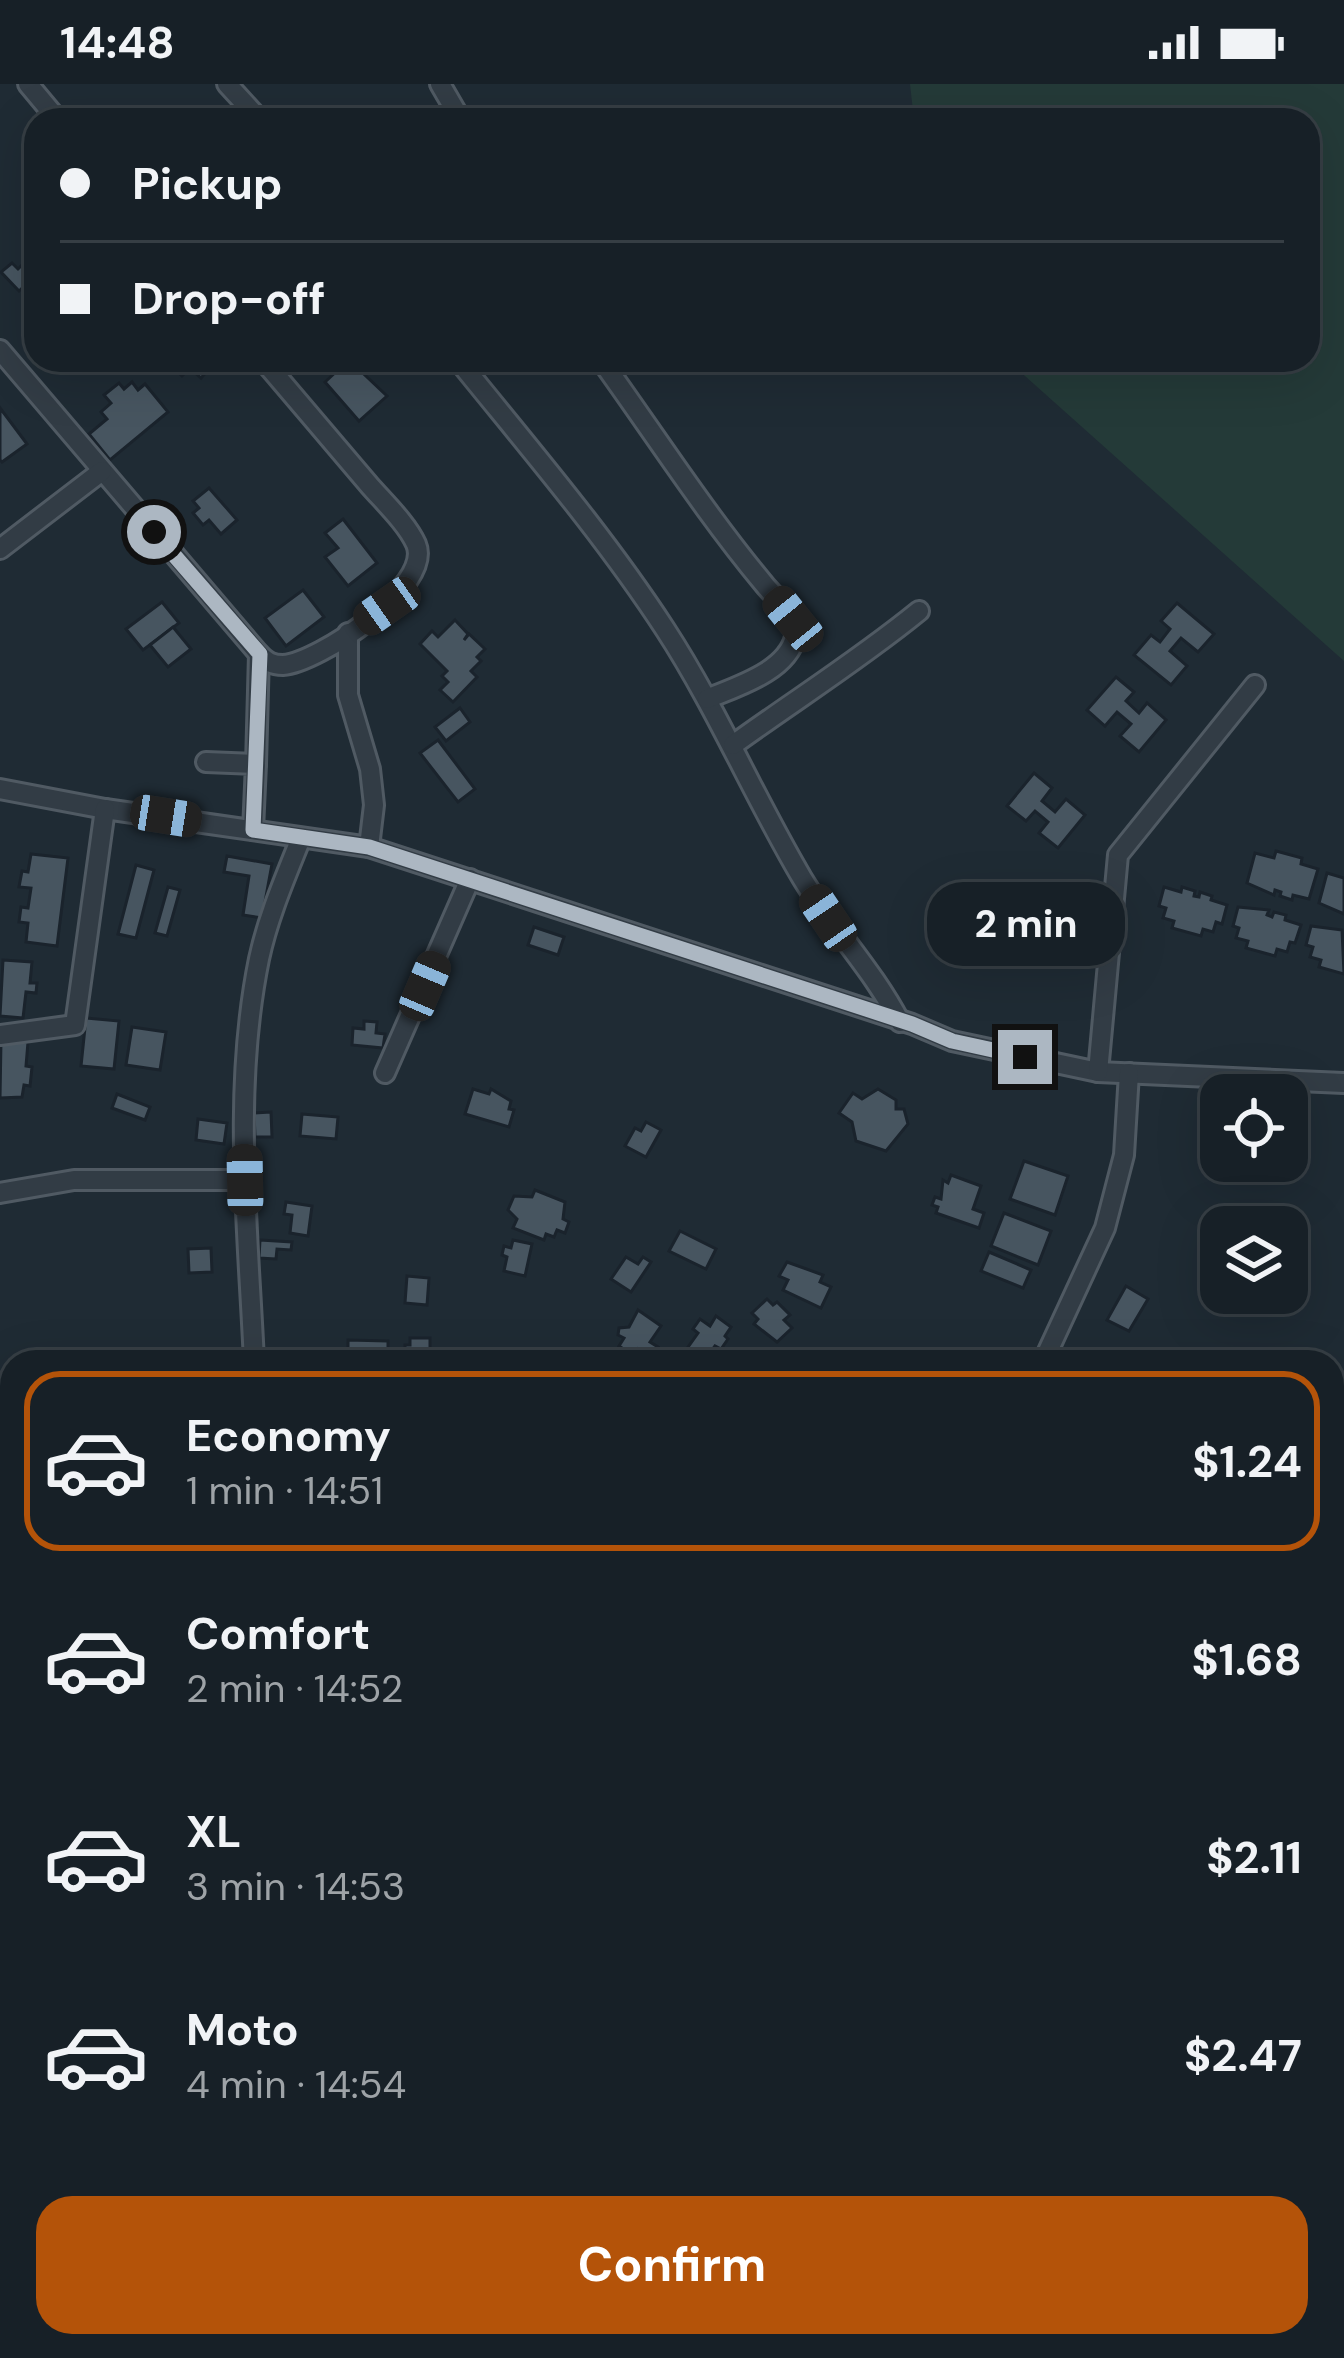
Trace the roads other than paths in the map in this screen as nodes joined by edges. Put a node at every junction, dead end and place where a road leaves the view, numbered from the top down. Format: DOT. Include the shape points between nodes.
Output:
graph roads {
  1 [pos="28,84"];
  2 [pos="227,84"];
  3 [pos="48,108"];
  4 [pos="249,108"];
  5 [pos="0,350"];
  6 [pos="273,372"];
  7 [pos="468,372"];
  8 [pos="610,372"];
  9 [pos="102,471"];
  10 [pos="0,549"];
  11 [pos="919,611"];
  12 [pos="348,633"];
  13 [pos="260,654"];
  14 [pos="1255,685"];
  15 [pos="707,699"];
  16 [pos="733,745"];
  17 [pos="206,762"];
  18 [pos="256,764"];
  19 [pos="0,789"];
  20 [pos="105,809"];
  21 [pos="253,830"];
  22 [pos="301,838"];
  23 [pos="369,847"];
  24 [pos="470,879"];
  25 [pos="900,1022"];
  26 [pos="0,1035"];
  27 [pos="385,1072"];
  28 [pos="1098,1072"];
  29 [pos="1129,1073"];
  30 [pos="1344,1082"];
  31 [pos="245,1180"];
  32 [pos="0,1193"];
  33 [pos="253,1350"];
  34 [pos="1049,1350"];
  1 -- 3 [label="street"];
  2 -- 4 [label="street"];
  5 -- 9 [label="street"];
  6 -- 12 [label="street" via="416,545 411,578"];
  7 -- 15 [label="street" via="609,549"];
  8 -- 15 [label="street" via="793,619 795,637 782,660"];
  9 -- 10 [label="street"];
  9 -- 13 [label="street"];
  11 -- 16 [label="street"];
  12 -- 13 [label="street" via="298,662 268,663"];
  12 -- 23 [label="street" via="349,695 374,805"];
  13 -- 18 [label="street"];
  14 -- 28 [label="street" via="1118,855"];
  15 -- 16 [label="street"];
  16 -- 25 [label="street" via="806,884"];
  17 -- 18 [label="street"];
  18 -- 21 [label="street"];
  19 -- 20 [label="street"];
  20 -- 21 [label="street"];
  20 -- 26 [label="street" via="75,1025"];
  21 -- 22 [label="street"];
  22 -- 23 [label="street"];
  22 -- 31 [label="street" via="268,925 251,1003"];
  23 -- 24 [label="street"];
  24 -- 25 [label="street"];
  24 -- 27 [label="street"];
  25 -- 28 [label="street"];
  28 -- 29 [label="street"];
  29 -- 30 [label="street"];
  29 -- 34 [label="street" via="1124,1155 1105,1228"];
  31 -- 32 [label="street" via="74,1180"];
  31 -- 33 [label="street"];
}
